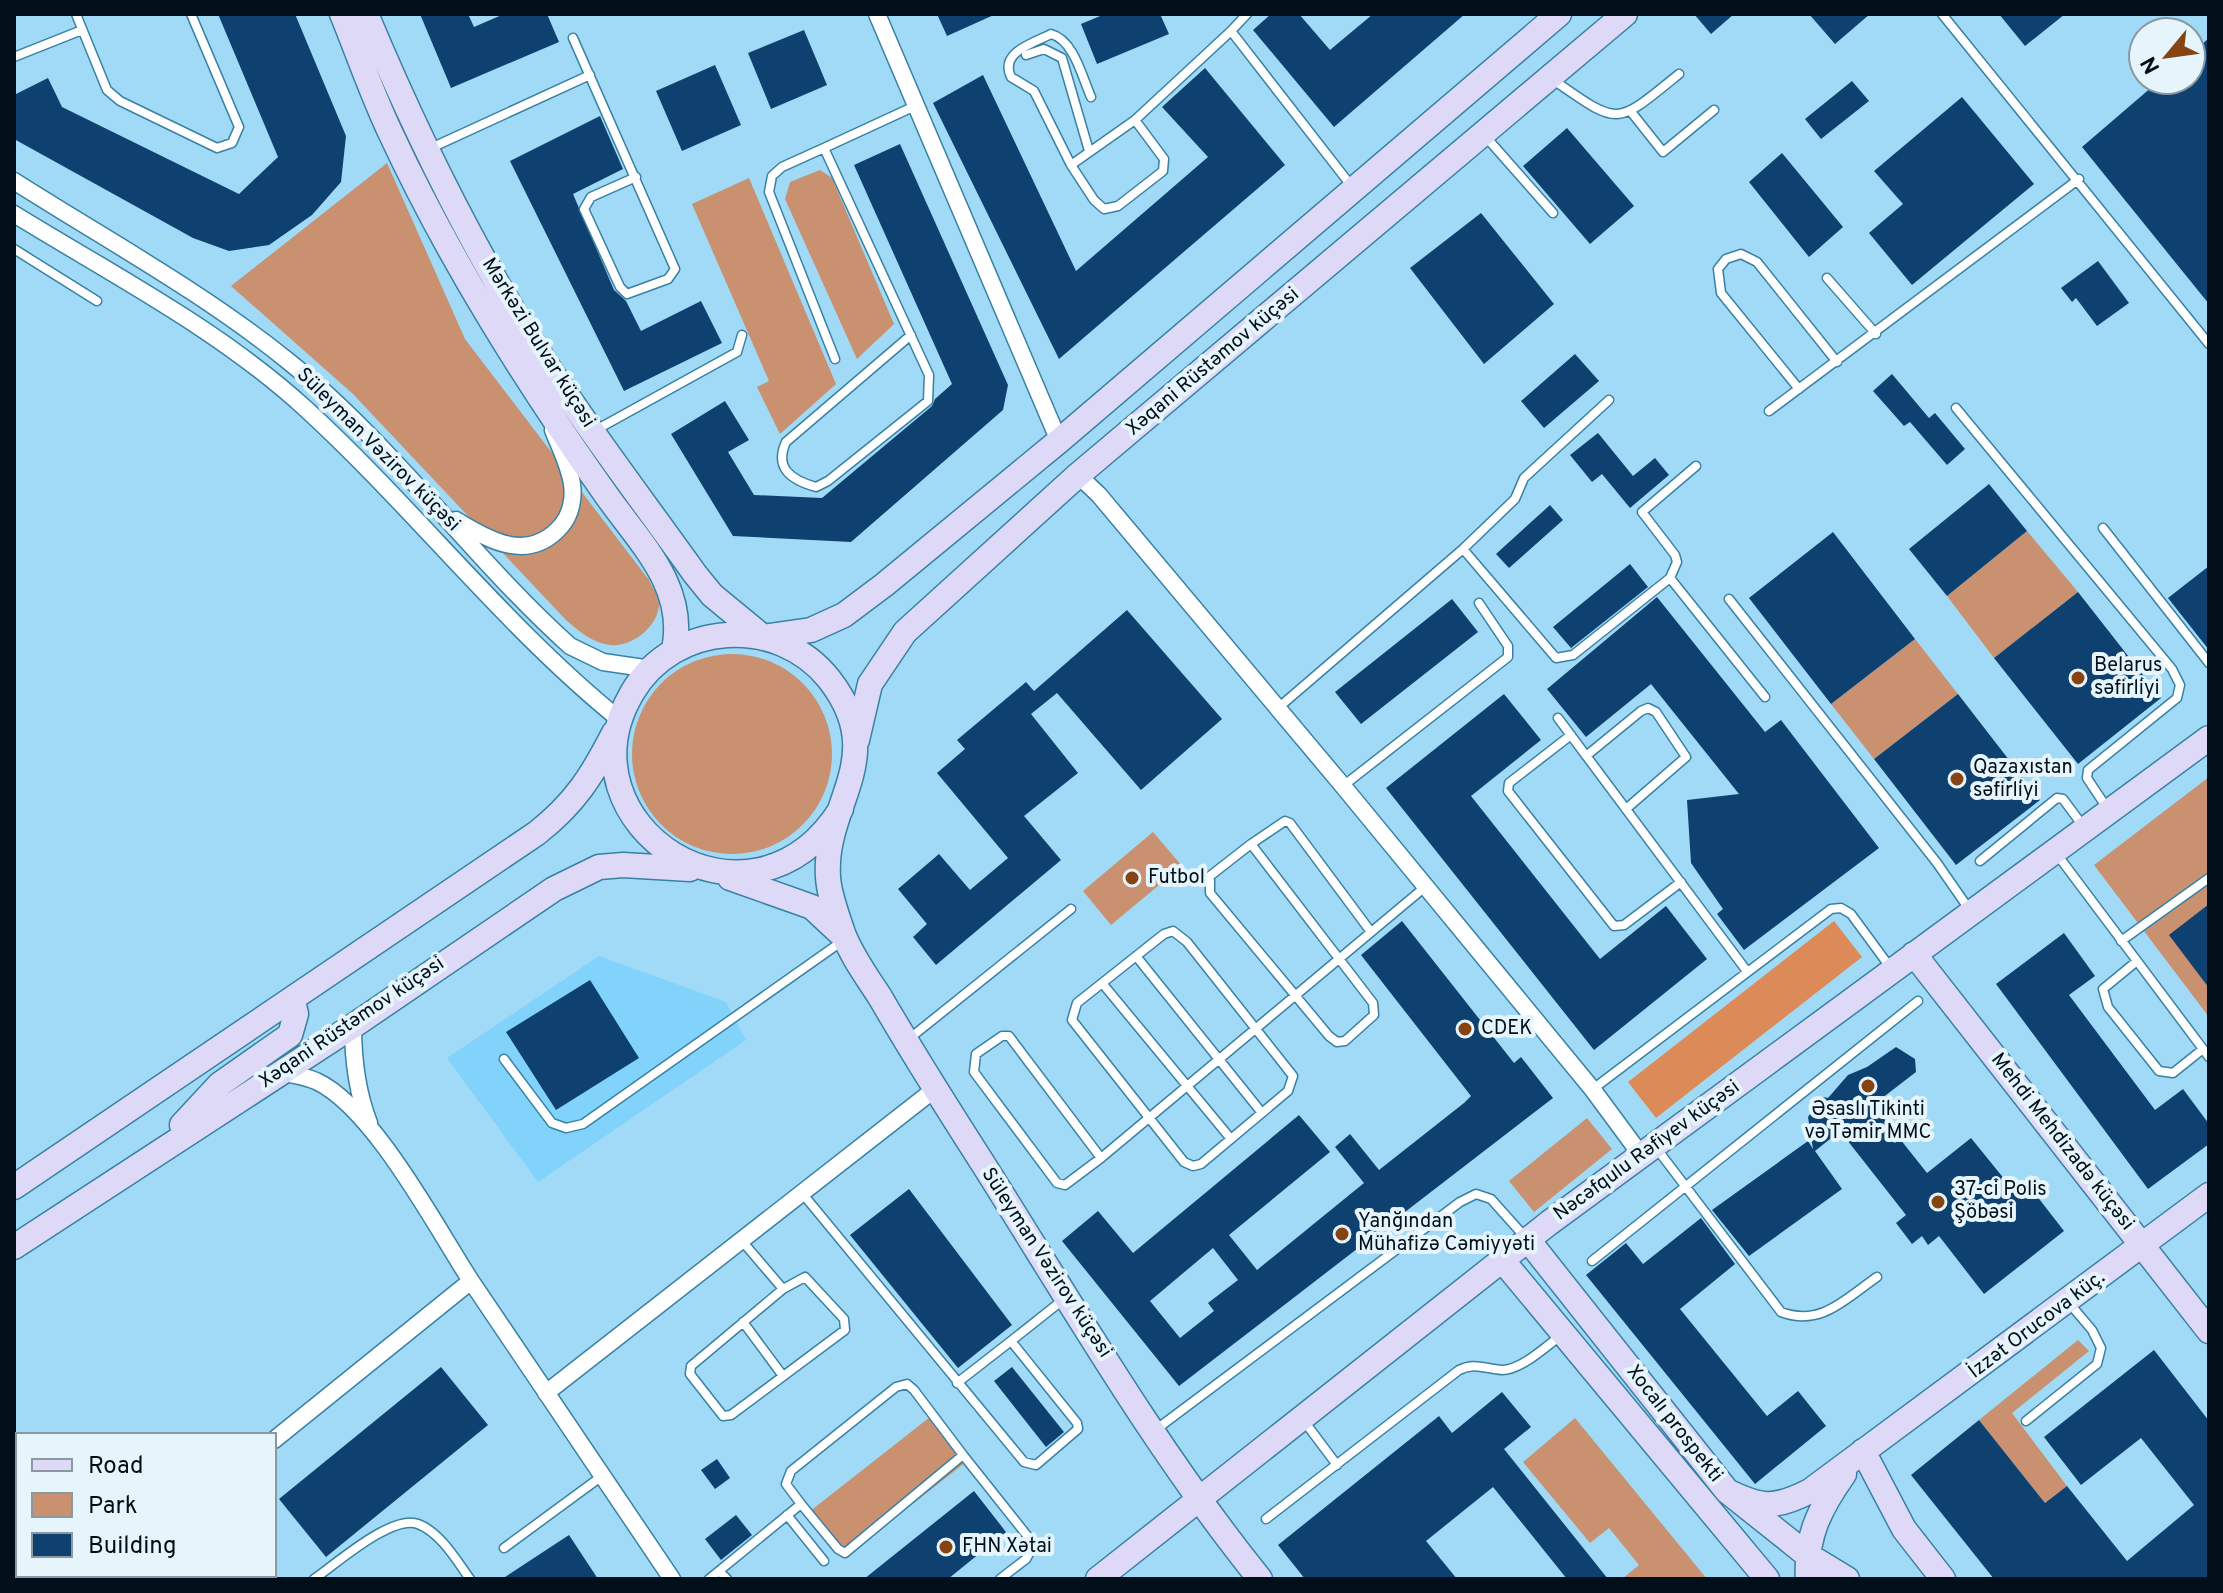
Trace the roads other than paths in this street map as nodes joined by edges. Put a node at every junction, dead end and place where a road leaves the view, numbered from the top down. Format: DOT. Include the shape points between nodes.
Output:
graph roads {
  1 [pos="76,14"];
  2 [pos="191,14"];
  3 [pos="342,14"];
  4 [pos="366,14"];
  5 [pos="877,14"];
  6 [pos="1247,14"];
  7 [pos="1559,14"];
  8 [pos="1625,14"];
  9 [pos="1942,14"];
  10 [pos="82,30"];
  11 [pos="1231,31"];
  12 [pos="573,38"];
  13 [pos="1026,55"];
  14 [pos="14,57"];
  15 [pos="1679,74"];
  16 [pos="590,75"];
  17 [pos="1552,78"];
  18 [pos="1091,97"];
  19 [pos="915,106"];
  20 [pos="1714,110"];
  21 [pos="1632,113"];
  22 [pos="1135,120"];
  23 [pos="1483,133"];
  24 [pos="824,148"];
  25 [pos="426,151"];
  26 [pos="1089,151"];
  27 [pos="1071,165"];
  28 [pos="636,177"];
  29 [pos="2079,179"];
  30 [pos="14,181"];
  31 [pos="1353,189"];
  32 [pos="1553,213"];
  33 [pos="14,214"];
  34 [pos="14,249"];
  35 [pos="1827,278"];
  36 [pos="97,301"];
  37 [pos="1876,334"];
  38 [pos="742,335"];
  39 [pos="911,335"];
  40 [pos="2209,344"];
  41 [pos="835,359"];
  42 [pos="1837,362"];
  43 [pos="1799,389"];
  44 [pos="1609,400"];
  45 [pos="541,402"];
  46 [pos="1956,408"];
  47 [pos="1769,411"];
  48 [pos="593,431"];
  49 [pos="1059,441"];
  50 [pos="1696,466"];
  51 [pos="1078,475"];
  52 [pos="434,506"];
  53 [pos="2103,528"];
  54 [pos="1463,549"];
  55 [pos="1670,578"];
  56 [pos="1729,599"];
  57 [pos="1479,603"];
  58 [pos="763,637"];
  59 [pos="674,650"];
  60 [pos="2209,663"];
  61 [pos="651,669"];
  62 [pos="1765,697"];
  63 [pos="1278,709"];
  64 [pos="1558,718"];
  65 [pos="620,720"];
  66 [pos="1571,735"];
  67 [pos="2209,738"];
  68 [pos="855,750"];
  69 [pos="1586,756"];
  70 [pos="1343,786"];
  71 [pos="841,809"];
  72 [pos="1626,809"];
  73 [pos="2110,812"];
  74 [pos="2086,830"];
  75 [pos="1251,844"];
  76 [pos="2055,853"];
  77 [pos="1980,861"];
  78 [pos="713,871"];
  79 [pos="2209,878"];
  80 [pos="1681,882"];
  81 [pos="1425,887"];
  82 [pos="1071,909"];
  83 [pos="1972,913"];
  84 [pos="1371,932"];
  85 [pos="845,939"];
  86 [pos="2121,941"];
  87 [pos="1914,954"];
  88 [pos="1136,956"];
  89 [pos="1337,959"];
  90 [pos="2137,961"];
  91 [pos="1746,970"];
  92 [pos="1892,970"];
  93 [pos="1102,983"];
  94 [pos="1295,994"];
  95 [pos="293,1001"];
  96 [pos="1918,1001"];
  97 [pos="353,1026"];
  98 [pos="1255,1027"];
  99 [pos="906,1042"];
  100 [pos="2203,1049"];
  101 [pos="2209,1057"];
  102 [pos="1218,1058"];
  103 [pos="504,1059"];
  104 [pos="279,1072"];
  105 [pos="1186,1085"];
  106 [pos="935,1089"];
  107 [pos="1593,1090"];
  108 [pos="1262,1113"];
  109 [pos="1148,1118"];
  110 [pos="371,1129"];
  111 [pos="1231,1139"];
  112 [pos="1648,1150"];
  113 [pos="156,1154"];
  114 [pos="1101,1158"];
  115 [pos="14,1187"];
  116 [pos="1686,1188"];
  117 [pos="802,1193"];
  118 [pos="2209,1195"];
  119 [pos="741,1240"];
  120 [pos="1528,1240"];
  121 [pos="2143,1245"];
  122 [pos="14,1247"];
  123 [pos="1503,1261"];
  124 [pos="1592,1261"];
  125 [pos="1877,1277"];
  126 [pos="471,1281"];
  127 [pos="783,1289"];
  128 [pos="1067,1296"];
  129 [pos="2068,1302"];
  130 [pos="743,1322"];
  131 [pos="2209,1331"];
  132 [pos="1563,1334"];
  133 [pos="1011,1341"];
  134 [pos="783,1376"];
  135 [pos="957,1383"];
  136 [pos="546,1393"];
  137 [pos="1302,1417"];
  138 [pos="2026,1421"];
  139 [pos="1154,1431"];
  140 [pos="276,1438"];
  141 [pos="1863,1451"];
  142 [pos="963,1455"];
  143 [pos="1337,1465"];
  144 [pos="602,1476"];
  145 [pos="1727,1491"];
  146 [pos="1198,1500"];
  147 [pos="801,1504"];
  148 [pos="787,1515"];
  149 [pos="1266,1519"];
  150 [pos="504,1548"];
  151 [pos="1806,1554"];
  152 [pos="824,1561"];
  153 [pos="719,1571"];
  154 [pos="314,1579"];
  155 [pos="470,1579"];
  156 [pos="672,1579"];
  157 [pos="709,1579"];
  158 [pos="727,1579"];
  159 [pos="1000,1579"];
  160 [pos="1098,1579"];
  161 [pos="1260,1579"];
  162 [pos="1767,1579"];
  163 [pos="1789,1579"];
  164 [pos="1808,1579"];
  165 [pos="1847,1579"];
  166 [pos="1943,1579"];
  1 -- 10 [label="lane"];
  2 -- 10 [label="lane" via="239,127 232,143 217,148 107,90"];
  3 -- 45 [label="main road, Mərkəzi Bulvar küçəsi" via="415,184"];
  4 -- 25 [label="main road, Mərkəzi Bulvar küçəsi"];
  5 -- 19 [label="street"];
  6 -- 11 [label="lane"];
  7 -- 31 [label="main road"];
  8 -- 17 [label="main road, Xəqani Rüstəmov küçəsi"];
  9 -- 29 [label="lane"];
  10 -- 14 [label="lane"];
  11 -- 22 [label="lane"];
  11 -- 31 [label="lane"];
  12 -- 16 [label="lane"];
  13 -- 26 [label="lane" via="1044,49 1062,58"];
  15 -- 21 [label="lane"];
  16 -- 25 [label="lane"];
  16 -- 28 [label="lane"];
  17 -- 21 [label="lane" via="1607,116"];
  17 -- 23 [label="main road, Xəqani Rüstəmov küçəsi"];
  18 -- 27 [label="lane" via="1059,36 1051,34 1014,53 1009,61 1011,77 1034,91"];
  19 -- 24 [label="lane"];
  19 -- 49 [label="street"];
  20 -- 21 [label="lane" via="1663,152"];
  22 -- 26 [label="lane"];
  22 -- 27 [label="lane" via="1164,159 1163,171 1118,206 1104,209"];
  23 -- 32 [label="lane"];
  23 -- 51 [label="main road, Xəqani Rüstəmov küçəsi"];
  24 -- 39 [label="lane"];
  24 -- 41 [label="lane" via="782,167 772,176 769,192"];
  25 -- 48 [label="main road, Mərkəzi Bulvar küçəsi" via="516,315"];
  26 -- 27 [label="lane"];
  28 -- 28 [label="lane" via="675,269 668,279 627,294 584,209 591,197"];
  29 -- 37 [label="lane"];
  29 -- 40 [label="lane"];
  30 -- 52 [label="street, Süleyman Vəzirov küçəsi" via="289,361"];
  31 -- 49 [label="main road"];
  33 -- 65 [label="street, Süleyman Vəzirov küçəsi" via="245,358 362,463 543,653"];
  34 -- 36 [label="lane"];
  35 -- 37 [label="lane"];
  37 -- 42 [label="lane"];
  38 -- 48 [label="lane" via="737,352"];
  39 -- 39 [label="lane" via="786,442 780,455 785,472 796,482 816,487 828,481 928,401 929,375"];
  42 -- 43 [label="lane"];
  42 -- 43 [label="lane" via="1757,262 1741,254 1726,259 1718,269 1721,293"];
  43 -- 47 [label="lane"];
  44 -- 54 [label="lane" via="1524,478 1515,499"];
  45 -- 52 [label="street" via="573,495 567,519 552,536 541,544 516,548 470,529"];
  45 -- 59 [label="main road, Mərkəzi Bulvar küçəsi" via="660,571 678,612"];
  46 -- 73 [label="lane" via="2180,685 2177,698 2088,770 2087,778"];
  48 -- 58 [label="main road, Mərkəzi Bulvar küçəsi" via="712,595"];
  49 -- 58 [label="main road" via="844,615 811,630"];
  50 -- 55 [label="lane" via="1642,512 1675,555"];
  51 -- 63 [label="street"];
  51 -- 68 [label="main road, Xəqani Rüstəmov küçəsi" via="905,632 870,684"];
  52 -- 61 [label="street, Süleyman Vəzirov küçəsi" via="570,646 603,662"];
  53 -- 60 [label="lane"];
  54 -- 55 [label="lane" via="1556,658 1573,655"];
  54 -- 63 [label="lane"];
  55 -- 62 [label="lane"];
  56 -- 83 [label="lane"];
  57 -- 70 [label="lane" via="1508,646 1508,657"];
  58 -- 59 [label="main road" via="708,637"];
  58 -- 68 [label="main road" via="799,652 828,678 847,712"];
  59 -- 61 [label="main road"];
  61 -- 65 [label="main road"];
  63 -- 70 [label="street"];
  64 -- 66 [label="lane"];
  65 -- 78 [label="main road" via="616,760 633,816 667,851"];
  65 -- 95 [label="main road" via="591,778 567,809"];
  66 -- 69 [label="lane"];
  66 -- 80 [label="lane" via="1509,783 1508,791 1614,926 1624,925"];
  67 -- 73 [label="main road, Nəcəfqulu Rəfiyev küçəsi"];
  68 -- 71 [label="main road" via="852,780"];
  69 -- 72 [label="lane"];
  69 -- 72 [label="lane" via="1641,711 1656,712 1686,757"];
  70 -- 81 [label="street"];
  71 -- 78 [label="main road" via="816,842 781,864 747,873"];
  71 -- 85 [label="main road" via="828,876"];
  72 -- 80 [label="lane"];
  73 -- 74 [label="main road, Nəcəfqulu Rəfiyev küçəsi"];
  74 -- 76 [label="main road, Nəcəfqulu Rəfiyev küçəsi"];
  74 -- 77 [label="lane" via="2057,798"];
  75 -- 84 [label="lane" via="1285,821 1290,823"];
  75 -- 89 [label="lane"];
  75 -- 94 [label="lane" via="1207,884"];
  76 -- 83 [label="main road, Nəcəfqulu Rəfiyev küçəsi"];
  76 -- 86 [label="lane"];
  78 -- 85 [label="main road" via="812,907"];
  78 -- 97 [label="main road, Xəqani Rüstəmov küçəsi" via="599,867 576,877"];
  79 -- 86 [label="lane"];
  80 -- 91 [label="lane"];
  81 -- 84 [label="lane"];
  81 -- 107 [label="street"];
  82 -- 99 [label="lane"];
  83 -- 87 [label="main road, Nəcəfqulu Rəfiyev küçəsi"];
  84 -- 89 [label="lane"];
  85 -- 99 [label="main road, Süleyman Vəzirov küçəsi"];
  85 -- 103 [label="lane" via="583,1124 566,1128 552,1123"];
  86 -- 90 [label="lane"];
  87 -- 92 [label="main road, Nəcəfqulu Rəfiyev küçəsi"];
  87 -- 121 [label="main road, Mehdi Mehdizadə küçəsi"];
  88 -- 93 [label="lane"];
  88 -- 98 [label="lane" via="1173,931"];
  88 -- 102 [label="lane"];
  89 -- 94 [label="lane"];
  89 -- 94 [label="lane" via="1375,1010 1345,1041 1329,1036"];
  90 -- 100 [label="lane"];
  90 -- 100 [label="lane" via="2103,989 2108,1007 2159,1071 2173,1073"];
  91 -- 92 [label="lane" via="1831,909 1841,908"];
  91 -- 107 [label="lane"];
  92 -- 112 [label="main road, Nəcəfqulu Rəfiyev küçəsi"];
  93 -- 105 [label="lane"];
  93 -- 109 [label="lane" via="1077,1003 1072,1020"];
  94 -- 98 [label="lane"];
  95 -- 113 [label="main road" via="296,1014 290,1035 220,1084"];
  95 -- 115 [label="main road"];
  96 -- 116 [label="lane"];
  97 -- 104 [label="main road, Xəqani Rüstəmov küçəsi"];
  97 -- 110 [label="street" via="361,1102"];
  98 -- 102 [label="lane"];
  98 -- 108 [label="lane" via="1293,1076 1288,1091"];
  99 -- 106 [label="main road, Süleyman Vəzirov küçəsi"];
  100 -- 101 [label="lane"];
  102 -- 105 [label="lane"];
  102 -- 108 [label="lane"];
  104 -- 110 [label="street" via="317,1081"];
  104 -- 113 [label="main road, Xəqani Rüstəmov küçəsi"];
  105 -- 109 [label="lane"];
  105 -- 111 [label="lane"];
  106 -- 117 [label="street"];
  106 -- 128 [label="main road, Süleyman Vəzirov küçəsi"];
  107 -- 112 [label="street"];
  108 -- 111 [label="lane"];
  109 -- 111 [label="lane" via="1193,1166"];
  109 -- 114 [label="lane"];
  110 -- 126 [label="street"];
  112 -- 116 [label="lane"];
  112 -- 120 [label="main road, Nəcəfqulu Rəfiyev küçəsi"];
  113 -- 122 [label="main road, Xəqani Rüstəmov küçəsi"];
  114 -- 114 [label="lane" via="1065,1185 1057,1183 974,1072 976,1054 1009,1036"];
  116 -- 124 [label="lane"];
  116 -- 125 [label="lane" via="1781,1312 1801,1319 1823,1314"];
  117 -- 119 [label="street"];
  117 -- 135 [label="lane"];
  118 -- 121 [label="main road, İzzət Orucova küç."];
  119 -- 127 [label="lane"];
  119 -- 136 [label="street"];
  120 -- 123 [label="main road, Nəcəfqulu Rəfiyev küçəsi"];
  120 -- 139 [label="lane" via="1491,1199 1476,1194"];
  120 -- 145 [label="main road, Xocalı prospekti"];
  121 -- 129 [label="main road, İzzət Orucova küç."];
  121 -- 131 [label="main road, Mehdi Mehdizadə küçəsi"];
  123 -- 132 [label="main road, Xocalı prospekti"];
  123 -- 137 [label="main road, Nəcəfqulu Rəfiyev küçəsi"];
  126 -- 136 [label="street"];
  126 -- 140 [label="street"];
  127 -- 130 [label="lane"];
  127 -- 134 [label="lane" via="805,1277 846,1324"];
  128 -- 133 [label="lane"];
  128 -- 139 [label="main road, Süleyman Vəzirov küçəsi"];
  129 -- 138 [label="lane" via="2101,1348 2097,1364"];
  129 -- 141 [label="main road, İzzət Orucova küç."];
  130 -- 134 [label="lane"];
  130 -- 134 [label="lane" via="691,1366 690,1374 726,1417"];
  132 -- 143 [label="lane" via="1515,1367 1470,1365 1459,1370"];
  132 -- 162 [label="main road, Xocalı prospekti"];
  133 -- 135 [label="lane"];
  133 -- 135 [label="lane" via="1077,1423 1074,1434 1036,1465 1024,1462"];
  136 -- 144 [label="street"];
  137 -- 143 [label="lane"];
  137 -- 146 [label="main road, Nəcəfqulu Rəfiyev küçəsi"];
  139 -- 146 [label="main road, Süleyman Vəzirov küçəsi"];
  141 -- 145 [label="main road, İzzət Orucova küç." via="1792,1500 1753,1504"];
  141 -- 151 [label="main road" via="1825,1500"];
  141 -- 166 [label="main road" via="1896,1516"];
  142 -- 147 [label="lane" via="845,1553"];
  142 -- 147 [label="lane" via="914,1390 907,1384 896,1387 791,1471 786,1484"];
  142 -- 159 [label="lane" via="1032,1548"];
  143 -- 149 [label="lane"];
  144 -- 150 [label="lane"];
  144 -- 156 [label="street"];
  145 -- 151 [label="main road, Xocalı prospekti"];
  146 -- 160 [label="main road, Nəcəfqulu Rəfiyev küçəsi"];
  146 -- 161 [label="main road, Süleyman Vəzirov küçəsi"];
  147 -- 148 [label="lane"];
  148 -- 152 [label="lane"];
  148 -- 153 [label="lane"];
  151 -- 163 [label="main road"];
  151 -- 164 [label="main road"];
  151 -- 165 [label="main road, Xocalı prospekti"];
  153 -- 157 [label="lane"];
  153 -- 158 [label="lane"];
  154 -- 155 [label="lane" via="385,1529 408,1521 434,1536"];
}
